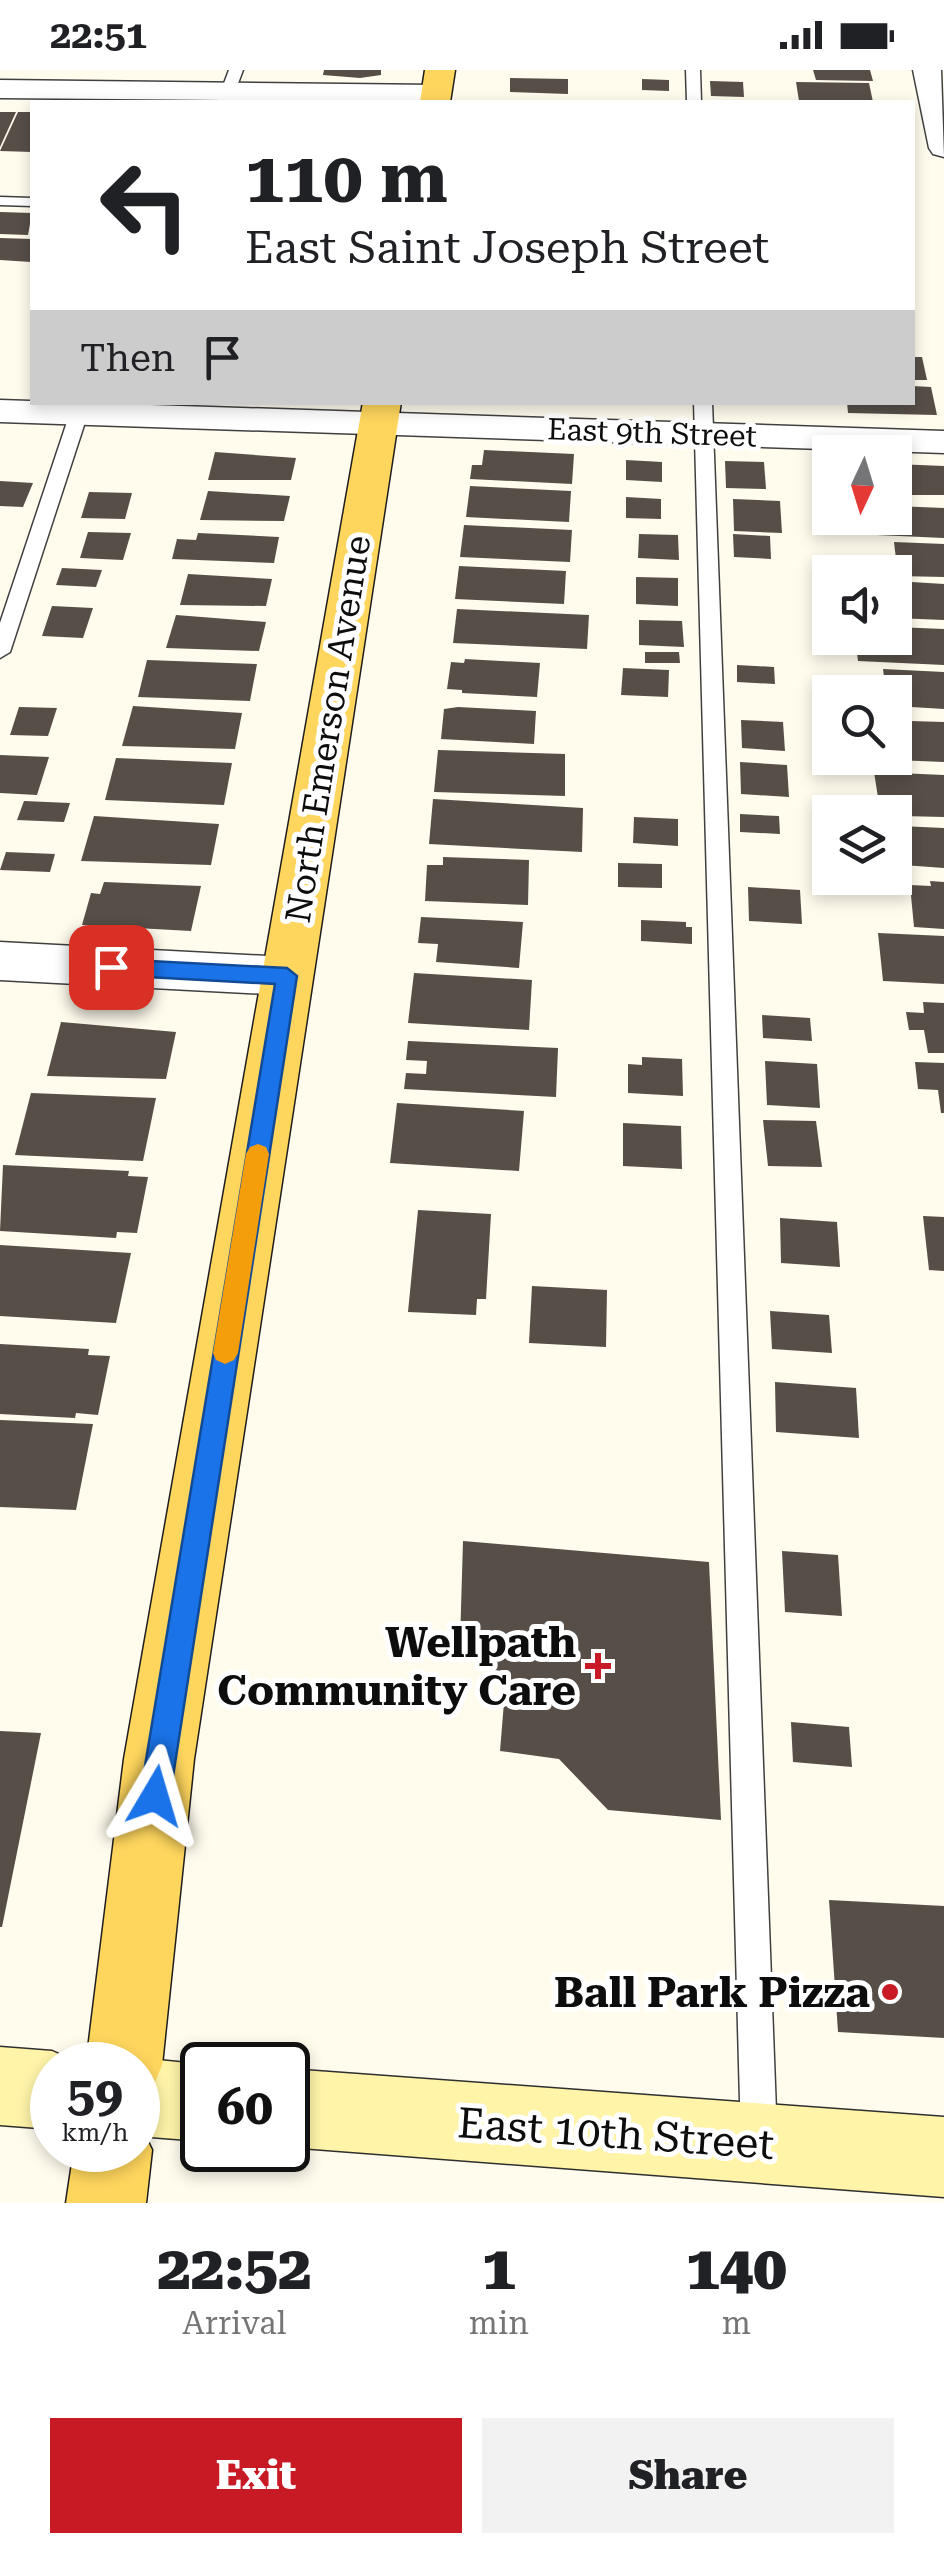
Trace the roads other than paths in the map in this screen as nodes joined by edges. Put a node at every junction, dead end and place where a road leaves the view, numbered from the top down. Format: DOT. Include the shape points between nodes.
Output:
graph roads {
  1 [pos="693,70"];
  2 [pos="927,70"];
  3 [pos="229,88"];
  4 [pos="437,89"];
  5 [pos="0,90"];
  6 [pos="694,100"];
  7 [pos="944,145"];
  8 [pos="0,201"];
  9 [pos="30,202"];
  10 [pos="123,409"];
  11 [pos="0,411"];
  12 [pos="79,414"];
  13 [pos="380,414"];
  14 [pos="704,419"];
  15 [pos="944,442"];
  16 [pos="0,652"];
  17 [pos="0,961"];
  18 [pos="287,976"];
  19 [pos="127,2042"];
  20 [pos="0,2086"];
  21 [pos="30,2088"];
  22 [pos="310,2110"];
  23 [pos="759,2143"];
  24 [pos="944,2157"];
  25 [pos="110,2172"];
  26 [pos="106,2203"];
  1 -- 6 [label="lane"];
  2 -- 7 [label="street"];
  3 -- 4 [label="street"];
  3 -- 5 [label="street"];
  8 -- 9 [label="lane"];
  10 -- 12 [label="street, East 9th Street"];
  10 -- 13 [label="street, East 9th Street"];
  11 -- 12 [label="street, East 9th Street"];
  12 -- 16 [label="lane"];
  13 -- 14 [label="street, East 9th Street"];
  13 -- 18 [label="main road, North Emerson Avenue"];
  14 -- 15 [label="street, East 9th Street"];
  14 -- 23 [label="lane"];
  17 -- 18 [label="street"];
  18 -- 19 [label="main road, North Emerson Avenue" via="159,1760"];
  20 -- 21 [label="main road"];
  22 -- 23 [label="main road, East 10th Street"];
  23 -- 24 [label="main road, East 10th Street"];
  25 -- 26 [label="main road"];
}
